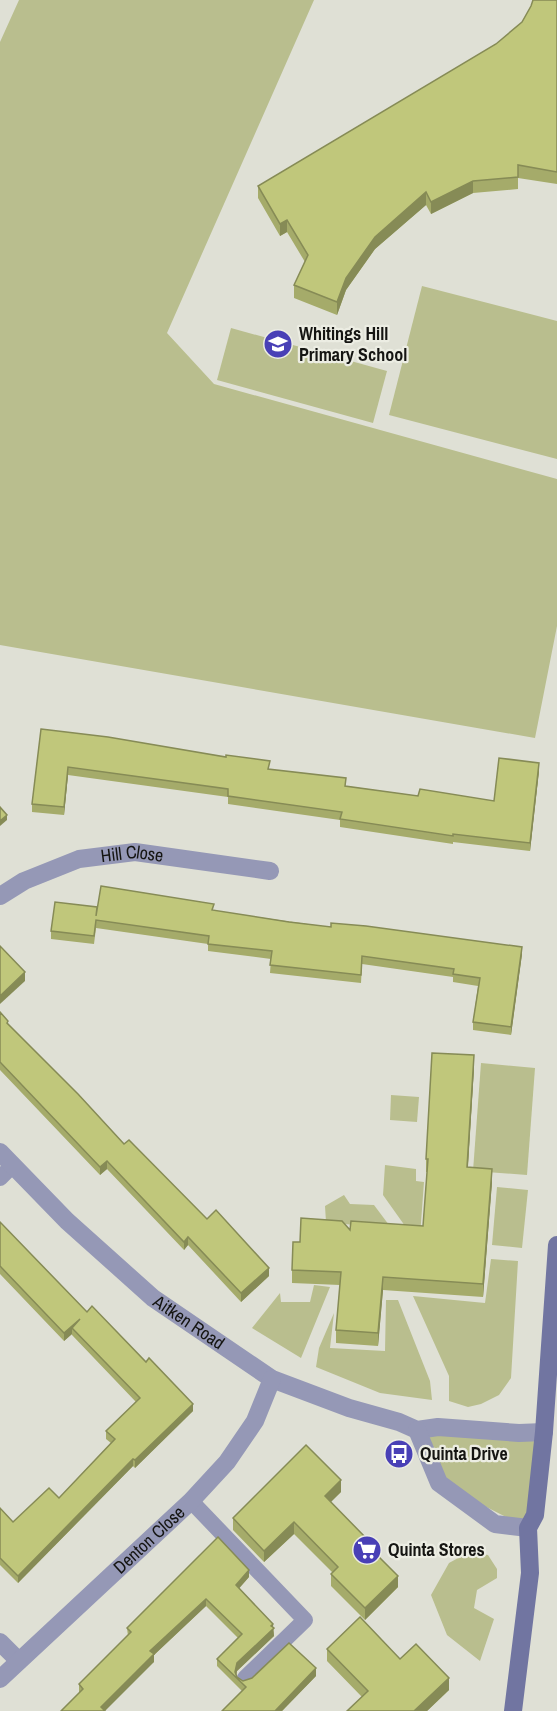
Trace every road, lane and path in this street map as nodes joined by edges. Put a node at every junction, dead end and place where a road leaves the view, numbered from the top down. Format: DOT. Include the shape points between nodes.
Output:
graph roads {
  1 [pos="270,871"];
  2 [pos="0,896"];
  3 [pos="0,1152"];
  4 [pos="7,1172"];
  5 [pos="557,1245"];
  6 [pos="272,1379"];
  7 [pos="417,1430"];
  8 [pos="544,1432"];
  9 [pos="190,1501"];
  10 [pos="528,1528"];
  11 [pos="0,1642"];
  12 [pos="19,1661"];
  13 [pos="244,1678"];
  14 [pos="0,1679"];
  15 [pos="513,1711"];
  1 -- 2 [label="street, Hill Close" via="135,852 79,859 24,881"];
  3 -- 4 [label="street, Aitken Road"];
  4 -- 6 [label="street, Aitken Road" via="153,1298"];
  5 -- 8 [label="street"];
  6 -- 7 [label="street, Aitken Road"];
  6 -- 9 [label="street, Denton Close" via="255,1421 227,1462"];
  7 -- 8 [label="street, Aitken Road" via="438,1427"];
  7 -- 10 [label="street" via="439,1483 495,1524"];
  8 -- 10 [label="street" via="535,1515"];
  9 -- 12 [label="street, Denton Close"];
  9 -- 13 [label="lane" via="305,1620"];
  10 -- 15 [label="street" via="530,1573"];
  11 -- 12 [label="street"];
  12 -- 14 [label="street, Denton Close"];
}
